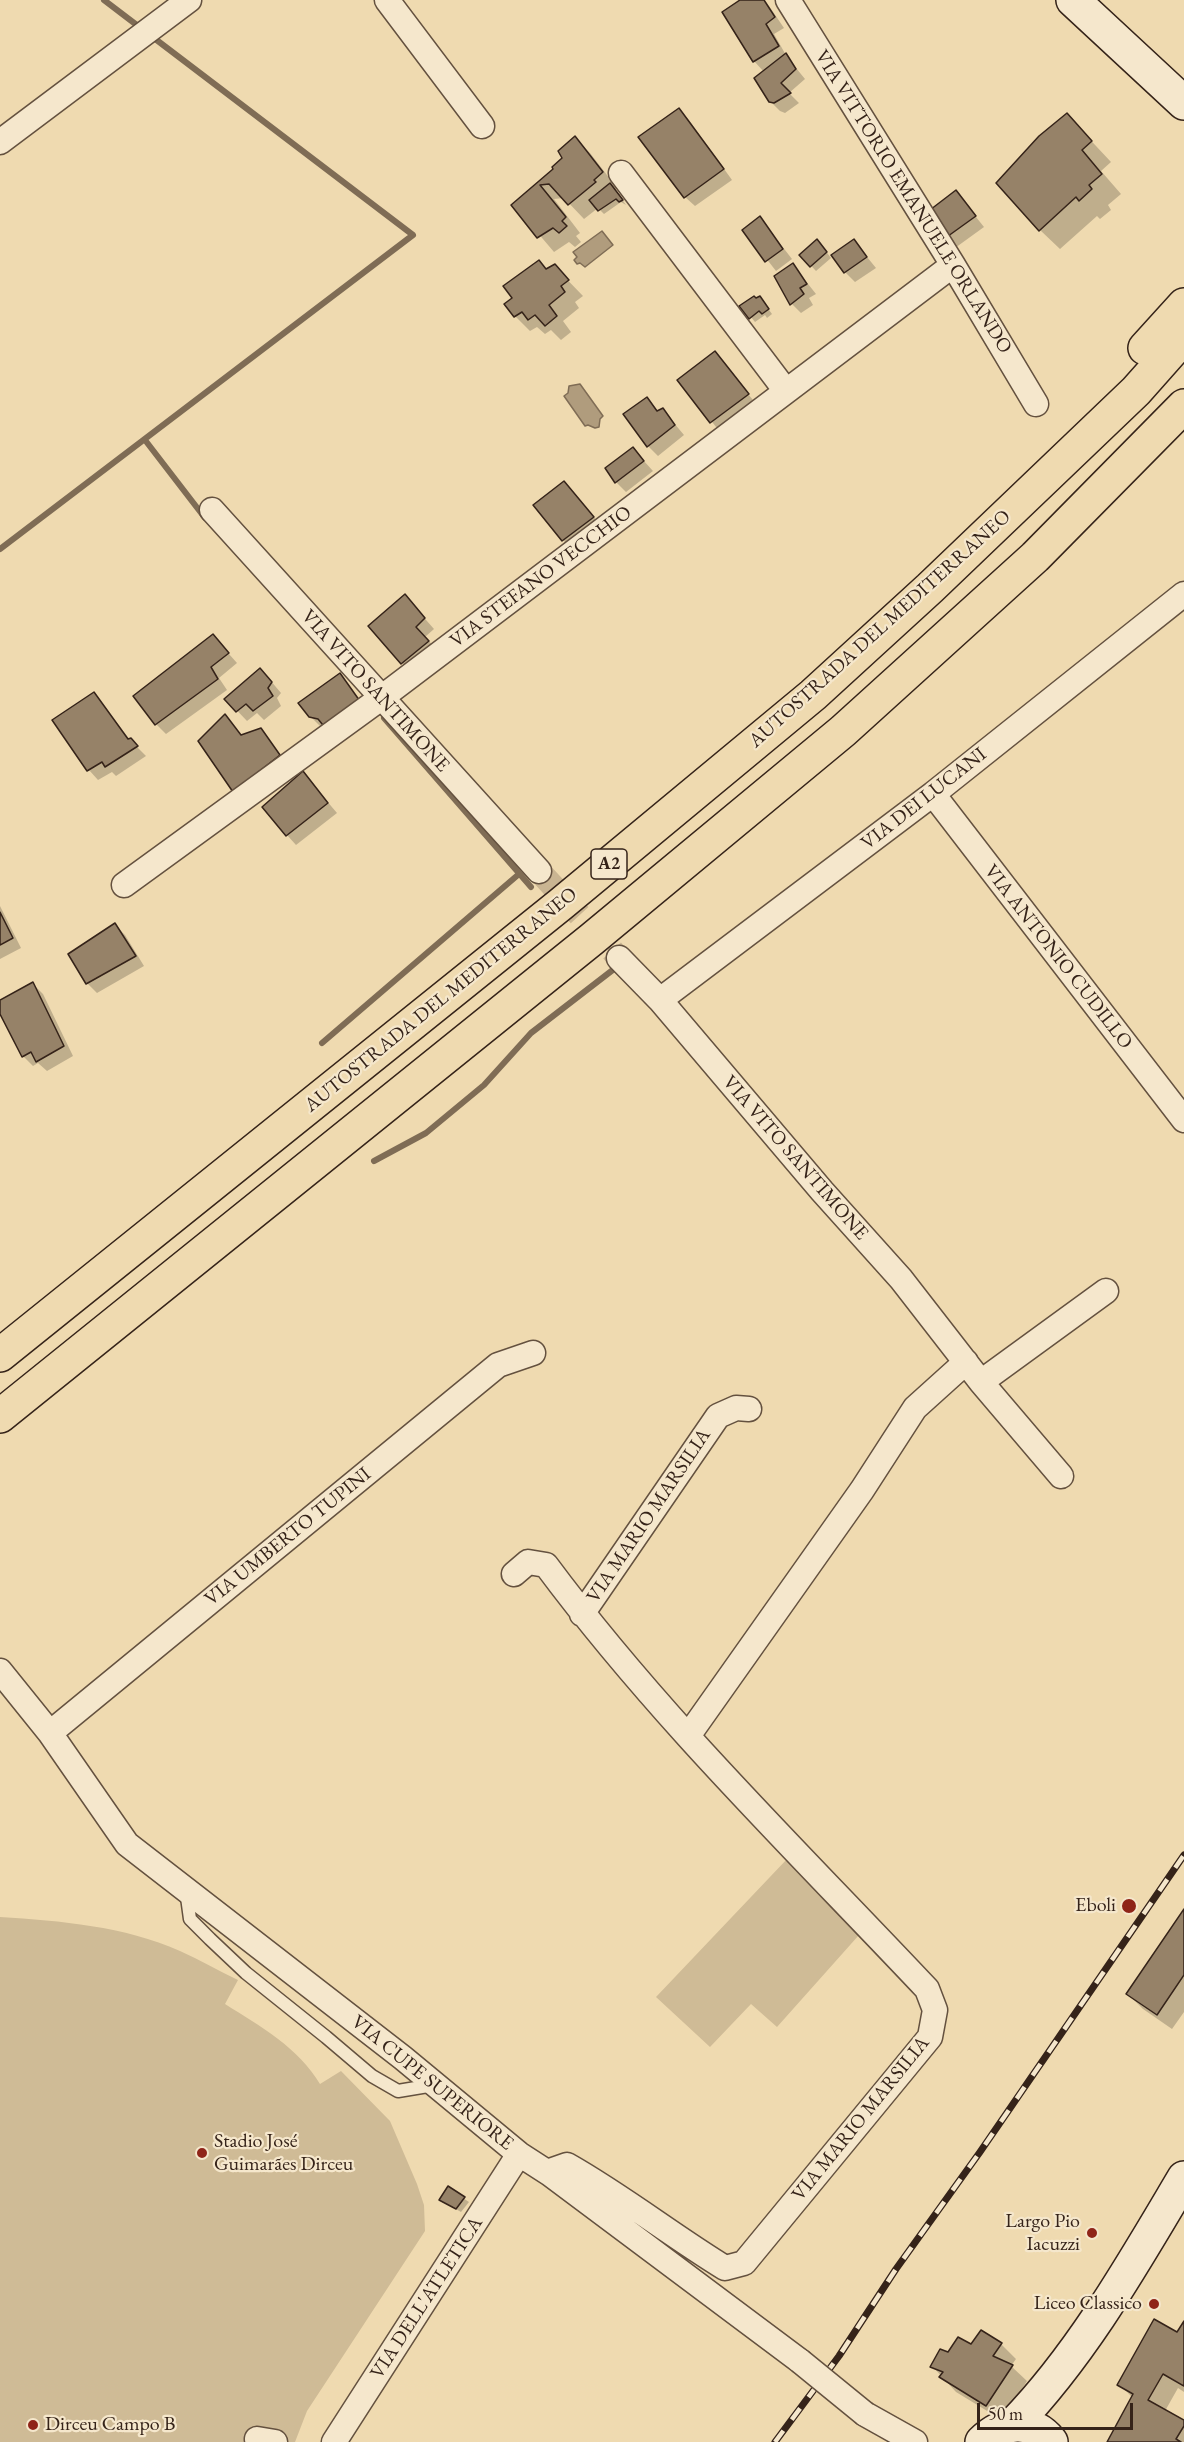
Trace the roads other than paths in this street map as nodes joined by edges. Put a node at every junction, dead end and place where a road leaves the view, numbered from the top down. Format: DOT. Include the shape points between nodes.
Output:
graph roads {
  1 [pos="189,0"];
  2 [pos="387,0"];
  3 [pos="788,0"];
  4 [pos="1073,0"];
  5 [pos="1184,103"];
  6 [pos="482,126"];
  7 [pos="0,142"];
  8 [pos="621,173"];
  9 [pos="953,265"];
  10 [pos="1184,305"];
  11 [pos="1184,337"];
  12 [pos="786,391"];
  13 [pos="1036,404"];
  14 [pos="1184,406"];
  15 [pos="1184,433"];
  16 [pos="212,510"];
  17 [pos="1004,516"];
  18 [pos="1035,556"];
  19 [pos="1184,594"];
  20 [pos="381,699"];
  21 [pos="933,794"];
  22 [pos="539,872"];
  23 [pos="124,885"];
  24 [pos="619,958"];
  25 [pos="660,1000"];
  26 [pos="1184,1120"];
  27 [pos="1106,1291"];
  28 [pos="533,1353"];
  29 [pos="0,1355"];
  30 [pos="966,1362"];
  31 [pos="981,1382"];
  32 [pos="749,1409"];
  33 [pos="0,1416"];
  34 [pos="1061,1476"];
  35 [pos="514,1574"];
  36 [pos="582,1614"];
  37 [pos="0,1671"];
  38 [pos="50,1733"];
  39 [pos="688,1736"];
  40 [pos="186,1890"];
  41 [pos="436,2085"];
  42 [pos="519,2154"];
  43 [pos="547,2172"];
  44 [pos="1184,2178"];
  45 [pos="1045,2391"];
  46 [pos="865,2414"];
  47 [pos="989,2435"];
  48 [pos="334,2442"];
  49 [pos="882,2442"];
  50 [pos="915,2442"];
  51 [pos="1052,2442"];
  1 -- 7 [label="street"];
  2 -- 6 [label="street"];
  3 -- 9 [label="street, VIA VITTORIO EMANUELE ORLANDO"];
  4 -- 5 [label="street"];
  8 -- 12 [label="street"];
  9 -- 12 [label="street, VIA STEFANO VECCHIO"];
  9 -- 13 [label="street, VIA VITTORIO EMANUELE ORLANDO"];
  10 -- 17 [label="highway" via="1045,458"];
  11 -- 17 [label="highway, AUTOSTRADA DEL MEDITERRANEO / A2" via="1136,391"];
  12 -- 20 [label="street, VIA STEFANO VECCHIO"];
  14 -- 18 [label="highway, A2"];
  15 -- 18 [label="highway" via="1112,507"];
  16 -- 20 [label="street, VIA VITO SANTIMONE"];
  17 -- 29 [label="highway, AUTOSTRADA DEL MEDITERRANEO / A2" via="813,695 561,904"];
  18 -- 33 [label="highway, A2" via="843,731 592,939"];
  19 -- 21 [label="street, VIA DEI LUCANI"];
  20 -- 22 [label="street, VIA VITO SANTIMONE"];
  20 -- 23 [label="street, VIA STEFANO VECCHIO"];
  21 -- 25 [label="street, VIA DEI LUCANI"];
  21 -- 26 [label="street, VIA ANTONIO CUDILLO"];
  24 -- 25 [label="street, VIA VITO SANTIMONE"];
  25 -- 30 [label="street, VIA VITO SANTIMONE" via="901,1279"];
  27 -- 31 [label="street"];
  28 -- 38 [label="street, VIA UMBERTO TUPINI" via="498,1365"];
  30 -- 31 [label="street, VIA VITO SANTIMONE"];
  30 -- 39 [label="street" via="915,1408 862,1490"];
  31 -- 34 [label="street, VIA VITO SANTIMONE"];
  32 -- 36 [label="street, VIA MARIO MARSILIA" via="736,1408 718,1416"];
  35 -- 36 [label="street, VIA MARIO MARSILIA" via="528,1562 546,1565"];
  36 -- 39 [label="street, VIA MARIO MARSILIA"];
  37 -- 38 [label="street, VIA CUPE SUPERIORE"];
  38 -- 40 [label="street, VIA CUPE SUPERIORE" via="127,1844"];
  39 -- 43 [label="street, VIA MARIO MARSILIA" via="927,1989 935,2010 930,2037 744,2263 724,2268 567,2165"];
  40 -- 41 [label="street, VIA CUPE SUPERIORE"];
  40 -- 41 [label="lane" via="190,1918 210,1939 372,2076 398,2091"];
  41 -- 42 [label="street, VIA CUPE SUPERIORE"];
  42 -- 43 [label="street, VIA CUPE SUPERIORE"];
  42 -- 48 [label="street, VIA DELL'ATLETICA"];
  43 -- 46 [label="street, VIA CUPE SUPERIORE, bridge"];
  44 -- 45 [label="street" via="1121,2282 1086,2316"];
  45 -- 47 [label="street"];
  45 -- 51 [label="street"];
  46 -- 49 [label="street"];
  46 -- 50 [label="street, VIA CUPE SUPERIORE"];
  47 -- 51 [label="street" via="1037,2429"];
}
